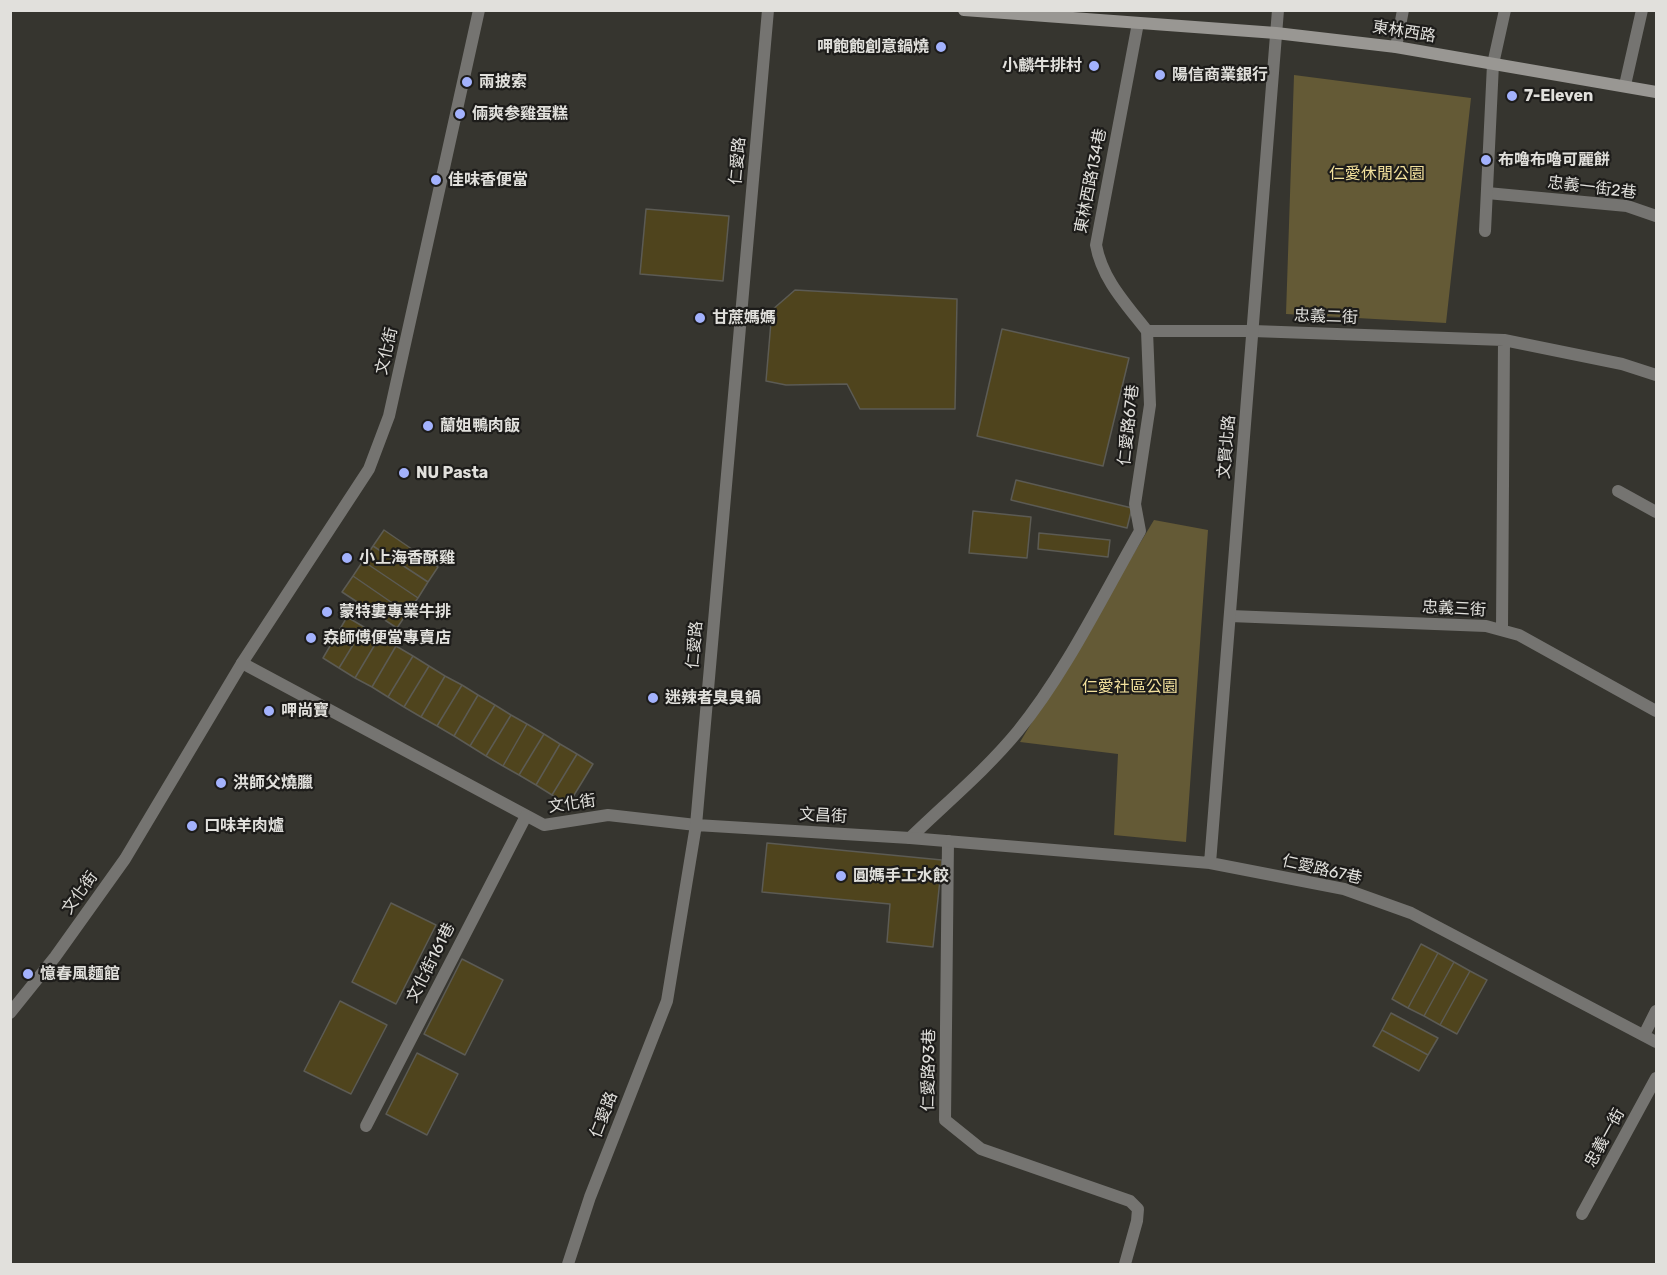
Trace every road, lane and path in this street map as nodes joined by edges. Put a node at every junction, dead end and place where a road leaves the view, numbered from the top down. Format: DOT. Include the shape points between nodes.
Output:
graph roads {
  1 [pos="479,10"];
  2 [pos="768,10"];
  3 [pos="964,10"];
  4 [pos="1278,10"];
  5 [pos="1403,10"];
  6 [pos="1505,10"];
  7 [pos="1642,10"];
  8 [pos="1138,23"];
  9 [pos="1276,33"];
  10 [pos="1396,46"];
  11 [pos="1492,64"];
  12 [pos="1625,85"];
  13 [pos="1656,92"];
  14 [pos="1487,193"];
  15 [pos="1656,216"];
  16 [pos="1485,231"];
  17 [pos="1147,331"];
  18 [pos="1253,331"];
  19 [pos="1504,340"];
  20 [pos="1656,375"];
  21 [pos="1618,491"];
  22 [pos="1656,512"];
  23 [pos="1230,616"];
  24 [pos="1502,629"];
  25 [pos="242,663"];
  26 [pos="1656,711"];
  27 [pos="526,816"];
  28 [pos="696,825"];
  29 [pos="910,838"];
  30 [pos="948,841"];
  31 [pos="1210,863"];
  32 [pos="1656,1011"];
  33 [pos="10,1013"];
  34 [pos="1644,1035"];
  35 [pos="1656,1042"];
  36 [pos="1656,1078"];
  37 [pos="366,1126"];
  38 [pos="1582,1214"];
  39 [pos="568,1264"];
  40 [pos="1125,1264"];
  1 -- 25 [label="street, 文化街" via="390,416 369,469"];
  2 -- 28 [label="street, 仁愛路"];
  3 -- 8 [label="street, 東林西路"];
  4 -- 9 [label="street, 文賢北路"];
  5 -- 10 [label="street"];
  6 -- 11 [label="street"];
  7 -- 12 [label="street"];
  8 -- 9 [label="street, 東林西路"];
  8 -- 17 [label="street, 東林西路134巷" via="1096,245 1099,261 1114,290"];
  9 -- 10 [label="street, 東林西路"];
  9 -- 18 [label="street, 文賢北路"];
  10 -- 11 [label="street, 東林西路"];
  11 -- 12 [label="street, 東林西路"];
  11 -- 14 [label="street"];
  12 -- 13 [label="street, 東林西路"];
  14 -- 15 [label="street, 忠義一街2巷" via="1627,206"];
  14 -- 16 [label="street"];
  17 -- 18 [label="street, 忠義二街"];
  17 -- 29 [label="street, 仁愛路67巷" via="1150,405 1135,504 1140,531 1049,687 1019,730"];
  18 -- 19 [label="street, 忠義二街"];
  18 -- 23 [label="street, 文賢北路"];
  19 -- 20 [label="street, 忠義二街" via="1622,364"];
  19 -- 24 [label="street"];
  21 -- 22 [label="street"];
  23 -- 24 [label="street, 忠義三街"];
  23 -- 31 [label="street, 文賢北路"];
  24 -- 26 [label="street, 忠義三街"];
  25 -- 27 [label="street, 文化街"];
  25 -- 33 [label="street, 文化街" via="125,859"];
  27 -- 28 [label="street, 文化街" via="544,825 608,815"];
  27 -- 37 [label="street, 文化街161巷"];
  28 -- 29 [label="street, 文昌街"];
  28 -- 39 [label="street, 仁愛路" via="667,1001 590,1197"];
  29 -- 30 [label="street, 文昌街"];
  30 -- 31 [label="street, 仁愛路67巷"];
  30 -- 40 [label="street, 仁愛路93巷" via="945,1120 981,1149 1130,1201 1138,1209"];
  31 -- 34 [label="street, 仁愛路67巷" via="1344,889 1411,913"];
  32 -- 34 [label="street"];
  34 -- 35 [label="street, 仁愛路67巷"];
  36 -- 38 [label="street, 忠義一街"];
}
